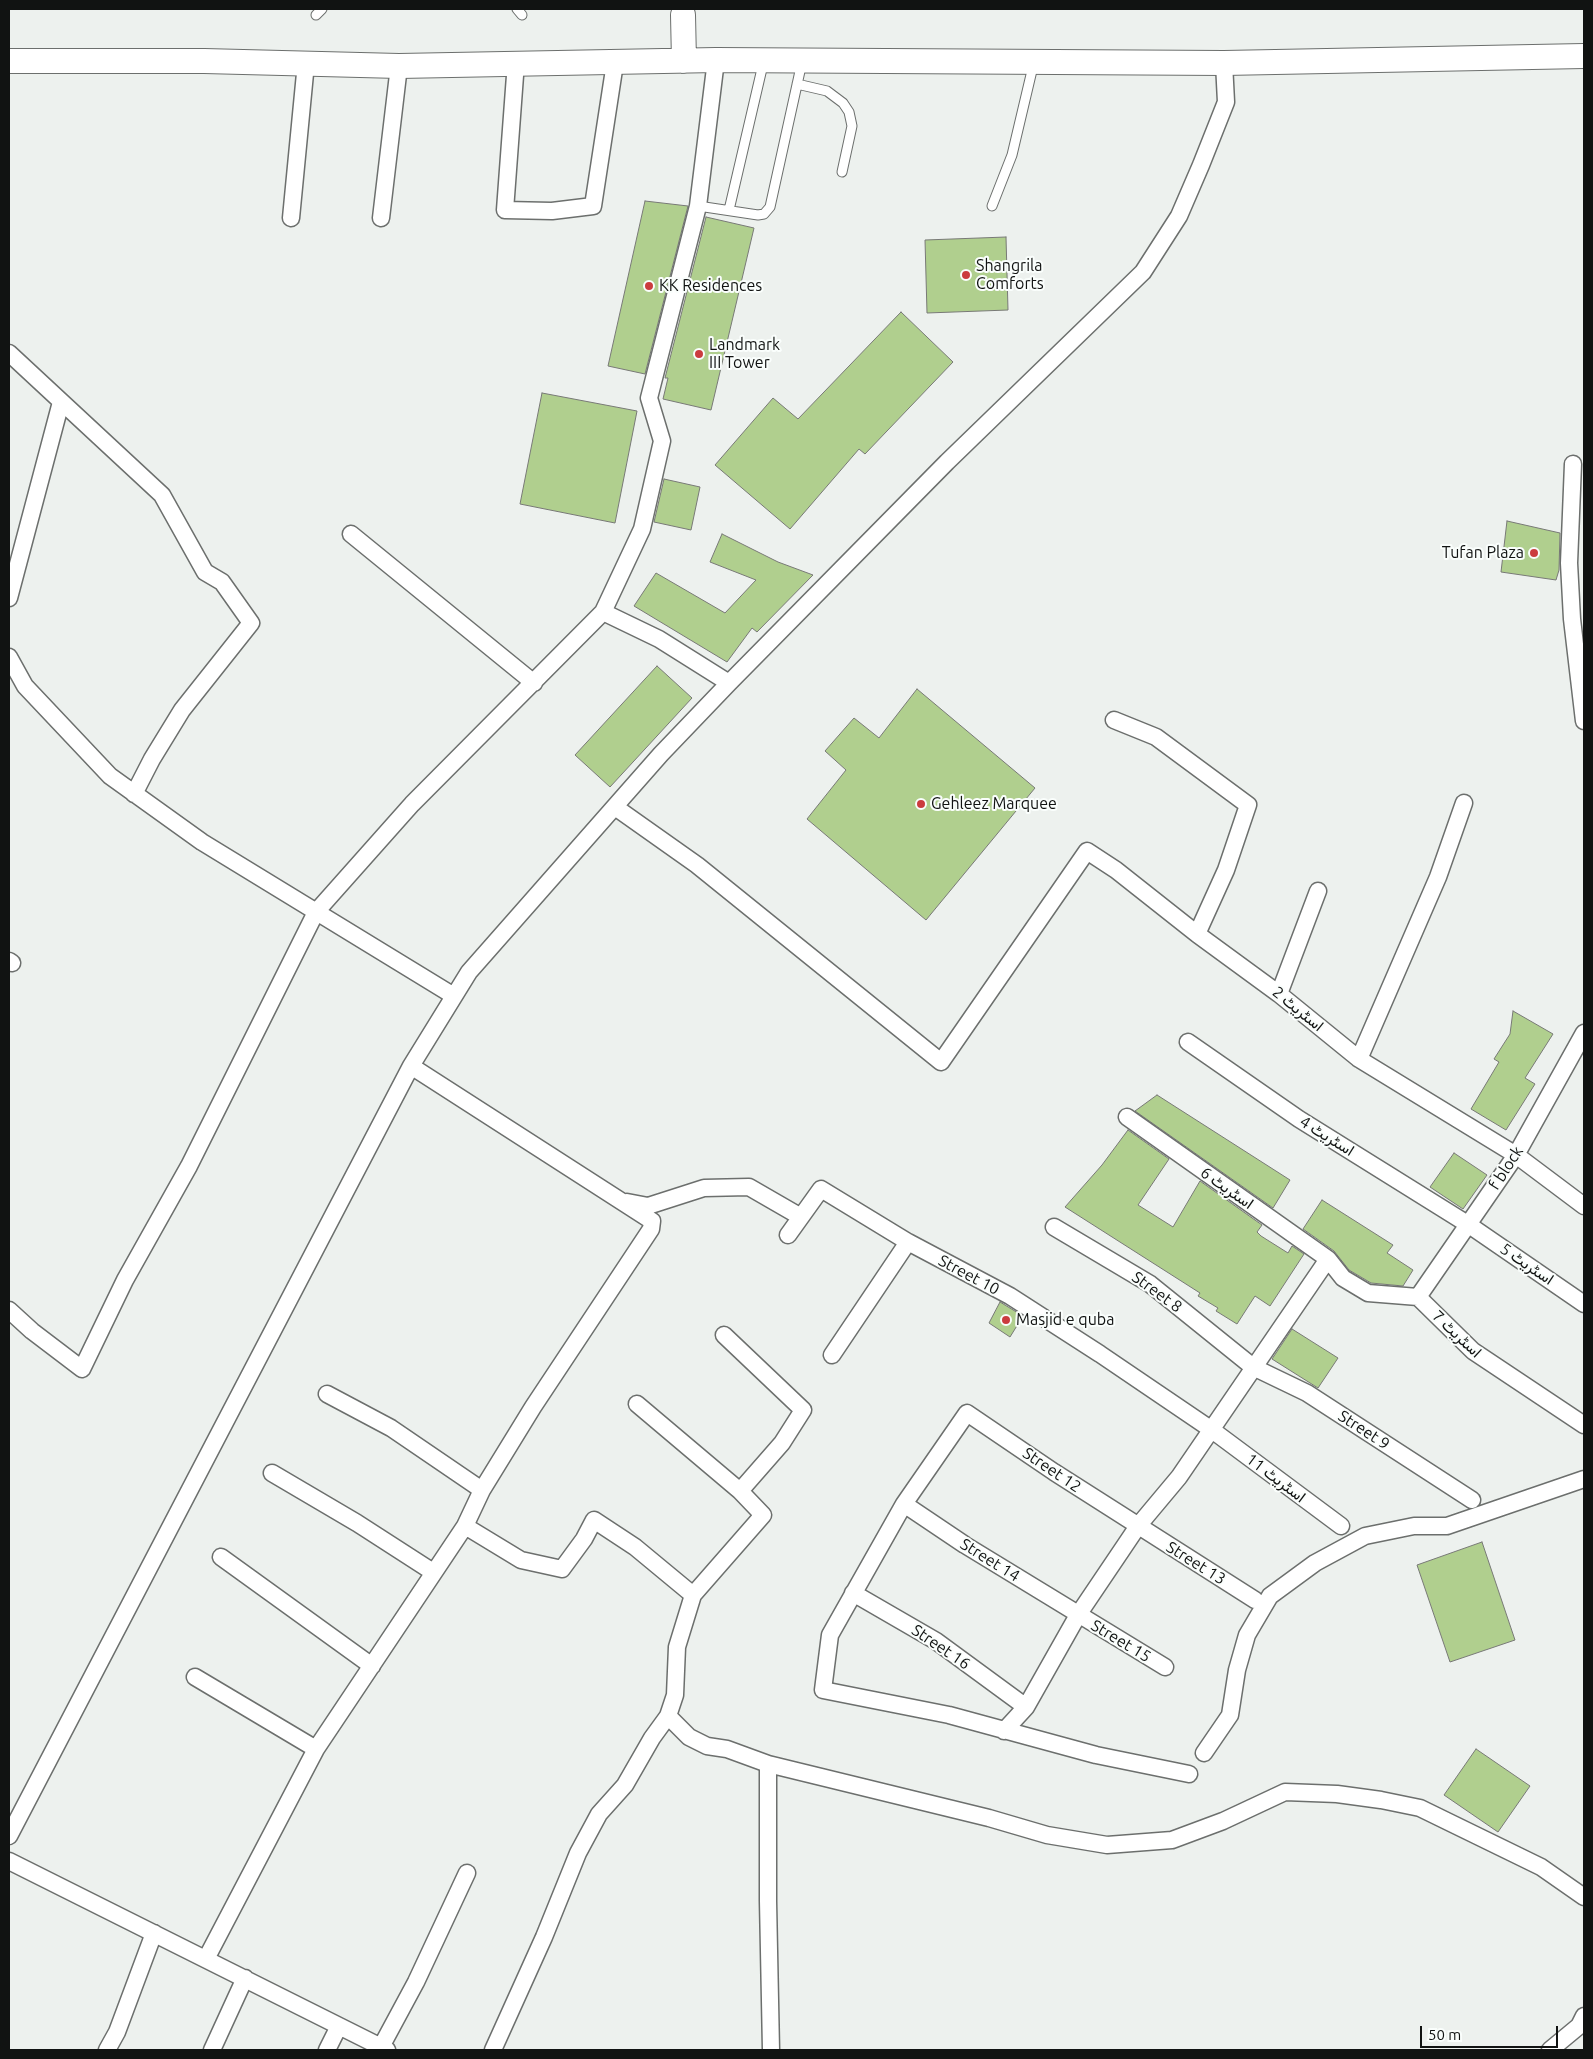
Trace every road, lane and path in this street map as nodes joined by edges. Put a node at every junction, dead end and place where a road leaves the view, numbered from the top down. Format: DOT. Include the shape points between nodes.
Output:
graph roads {
  1 [pos="683,15"];
  2 [pos="1584,56"];
  3 [pos="716,60"];
  4 [pos="764,60"];
  5 [pos="802,60"];
  6 [pos="9,61"];
  7 [pos="684,61"];
  8 [pos="516,62"];
  9 [pos="1034,62"];
  10 [pos="615,63"];
  11 [pos="1224,63"];
  12 [pos="306,64"];
  13 [pos="399,66"];
  14 [pos="797,84"];
  15 [pos="842,172"];
  16 [pos="698,206"];
  17 [pos="992,206"];
  18 [pos="729,210"];
  19 [pos="292,218"];
  20 [pos="381,218"];
  21 [pos="9,353"];
  22 [pos="61,402"];
  23 [pos="1573,464"];
  24 [pos="351,534"];
  25 [pos="9,598"];
  26 [pos="603,612"];
  27 [pos="9,657"];
  28 [pos="534,683"];
  29 [pos="729,683"];
  30 [pos="1114,720"];
  31 [pos="1584,721"];
  32 [pos="134,794"];
  33 [pos="1464,803"];
  34 [pos="615,807"];
  35 [pos="1318,891"];
  36 [pos="316,912"];
  37 [pos="1196,934"];
  38 [pos="1279,994"];
  39 [pos="454,996"];
  40 [pos="1584,1034"];
  41 [pos="1188,1042"];
  42 [pos="1579,1056"];
  43 [pos="1359,1059"];
  44 [pos="411,1066"];
  45 [pos="1126,1117"];
  46 [pos="1516,1155"];
  47 [pos="619,1201"];
  48 [pos="1584,1206"];
  49 [pos="801,1217"];
  50 [pos="1469,1225"];
  51 [pos="1054,1228"];
  52 [pos="788,1235"];
  53 [pos="908,1242"];
  54 [pos="1328,1259"];
  55 [pos="1418,1297"];
  56 [pos="1584,1304"];
  57 [pos="9,1310"];
  58 [pos="724,1335"];
  59 [pos="832,1355"];
  60 [pos="1252,1367"];
  61 [pos="327,1394"];
  62 [pos="636,1404"];
  63 [pos="1584,1425"];
  64 [pos="1212,1430"];
  65 [pos="272,1474"];
  66 [pos="1584,1479"];
  67 [pos="482,1490"];
  68 [pos="740,1491"];
  69 [pos="1472,1500"];
  70 [pos="904,1504"];
  71 [pos="465,1526"];
  72 [pos="1138,1526"];
  73 [pos="1341,1526"];
  74 [pos="221,1557"];
  75 [pos="433,1572"];
  76 [pos="853,1593"];
  77 [pos="693,1595"];
  78 [pos="1255,1600"];
  79 [pos="1078,1615"];
  80 [pos="372,1666"];
  81 [pos="1165,1667"];
  82 [pos="195,1677"];
  83 [pos="1026,1706"];
  84 [pos="668,1716"];
  85 [pos="1004,1731"];
  86 [pos="316,1749"];
  87 [pos="1204,1753"];
  88 [pos="768,1764"];
  89 [pos="1189,1774"];
  90 [pos="9,1836"];
  91 [pos="9,1861"];
  92 [pos="467,1873"];
  93 [pos="1584,1897"];
  94 [pos="154,1933"];
  95 [pos="206,1958"];
  96 [pos="244,1978"];
  97 [pos="1584,2016"];
  98 [pos="339,2026"];
  99 [pos="384,2049"];
  100 [pos="107,2050"];
  101 [pos="212,2050"];
  102 [pos="327,2050"];
  103 [pos="493,2050"];
  104 [pos="771,2050"];
  105 [pos="1550,2050"];
  1 -- 7 [label="main road"];
  2 -- 11 [label="main road"];
  3 -- 4 [label="main road"];
  3 -- 7 [label="main road"];
  3 -- 16 [label="street"];
  4 -- 5 [label="main road"];
  4 -- 18 [label="lane"];
  5 -- 9 [label="main road"];
  5 -- 14 [label="lane"];
  6 -- 12 [label="main road"];
  7 -- 10 [label="main road"];
  8 -- 10 [label="main road"];
  8 -- 10 [label="street" via="505,210 552,211 593,206"];
  8 -- 13 [label="main road"];
  9 -- 11 [label="main road"];
  9 -- 17 [label="lane" via="1012,155"];
  11 -- 29 [label="street" via="1226,102 1179,216 1143,272 947,462"];
  12 -- 13 [label="main road"];
  12 -- 19 [label="street"];
  13 -- 20 [label="street"];
  14 -- 15 [label="lane" via="827,91 849,112 852,126"];
  14 -- 18 [label="lane" via="770,207 758,215"];
  16 -- 18 [label="lane"];
  16 -- 26 [label="street" via="649,398 662,441 642,529"];
  21 -- 22 [label="street"];
  22 -- 25 [label="street"];
  22 -- 32 [label="street" via="162,495 205,572 222,582 251,623 182,710"];
  23 -- 31 [label="street" via="1570,582 1577,678"];
  24 -- 28 [label="street"];
  26 -- 28 [label="street"];
  26 -- 29 [label="street" via="659,639"];
  27 -- 32 [label="street" via="25,686 110,776"];
  28 -- 36 [label="street" via="412,804"];
  29 -- 34 [label="street"];
  30 -- 37 [label="street" via="1156,737 1248,804 1226,870"];
  32 -- 36 [label="street" via="202,842"];
  33 -- 43 [label="street" via="1438,877"];
  34 -- 37 [label="street, اسٹریٹ 2" via="697,865 941,1062 1087,852 1116,870"];
  34 -- 39 [label="street" via="469,972"];
  35 -- 38 [label="street"];
  36 -- 39 [label="street"];
  36 -- 57 [label="street" via="190,1166 126,1280 82,1369 32,1332"];
  37 -- 38 [label="street, اسٹریٹ 2"];
  38 -- 43 [label="street, اسٹریٹ 2"];
  39 -- 44 [label="street"];
  40 -- 42 [label="street, f block"];
  41 -- 50 [label="street, اسٹریٹ 4" via="1299,1119"];
  42 -- 46 [label="street, f block"];
  43 -- 46 [label="street, اسٹریٹ 2"];
  44 -- 47 [label="street"];
  44 -- 90 [label="street"];
  45 -- 54 [label="street, اسٹریٹ 6"];
  46 -- 48 [label="street, اسٹریٹ 2"];
  46 -- 50 [label="street, f block"];
  47 -- 49 [label="street" via="648,1206 704,1188 749,1187"];
  47 -- 67 [label="street" via="652,1221 651,1229"];
  49 -- 52 [label="street, Street 10"];
  49 -- 53 [label="street, Street 10" via="821,1189"];
  50 -- 55 [label="street, f block"];
  50 -- 56 [label="street, اسٹریٹ 5"];
  51 -- 60 [label="street, Street 8" via="1150,1284"];
  53 -- 59 [label="street"];
  53 -- 64 [label="street, Street 10" via="1010,1296"];
  54 -- 55 [label="street, اسٹریٹ 7" via="1343,1278 1368,1293"];
  54 -- 60 [label="street"];
  55 -- 63 [label="street, اسٹریٹ 7" via="1473,1351"];
  58 -- 68 [label="street" via="802,1410 782,1443"];
  60 -- 64 [label="street"];
  60 -- 69 [label="street, Street 9" via="1307,1393"];
  61 -- 67 [label="street" via="391,1428"];
  62 -- 68 [label="street"];
  64 -- 72 [label="street" via="1179,1477"];
  64 -- 73 [label="street, اسٹریٹ 11"];
  65 -- 75 [label="street" via="358,1523"];
  66 -- 87 [label="street" via="1446,1526 1414,1526 1366,1536 1314,1563 1270,1596 1247,1635 1230,1714"];
  67 -- 71 [label="street"];
  68 -- 77 [label="street" via="763,1515"];
  70 -- 72 [label="street, Street 12" via="967,1413"];
  70 -- 76 [label="street"];
  70 -- 79 [label="street, Street 14"];
  71 -- 75 [label="street"];
  71 -- 77 [label="street" via="521,1560 562,1570 594,1520 635,1547"];
  72 -- 78 [label="street, Street 13"];
  72 -- 79 [label="street"];
  74 -- 80 [label="street"];
  75 -- 80 [label="street"];
  76 -- 83 [label="street, Street 16" via="936,1641"];
  76 -- 85 [label="street" via="830,1635 824,1690 949,1715"];
  77 -- 84 [label="street" via="677,1647 675,1695"];
  79 -- 81 [label="street, Street 15"];
  79 -- 83 [label="street"];
  80 -- 86 [label="street"];
  82 -- 86 [label="street"];
  83 -- 85 [label="street"];
  84 -- 88 [label="street" via="689,1737 707,1746 727,1749"];
  84 -- 103 [label="street" via="625,1785 599,1814 578,1853"];
  85 -- 89 [label="street" via="1096,1756"];
  86 -- 95 [label="street"];
  88 -- 93 [label="street" via="1047,1835 1107,1845 1172,1840 1285,1792 1381,1800 1420,1808 1541,1867"];
  88 -- 104 [label="street"];
  91 -- 94 [label="street"];
  92 -- 99 [label="street"];
  94 -- 95 [label="street"];
  94 -- 100 [label="street" via="117,2032"];
  95 -- 96 [label="street"];
  96 -- 98 [label="street"];
  96 -- 101 [label="street"];
  97 -- 105 [label="street" via="1579,2026"];
  98 -- 99 [label="street"];
  98 -- 102 [label="street"];
}
